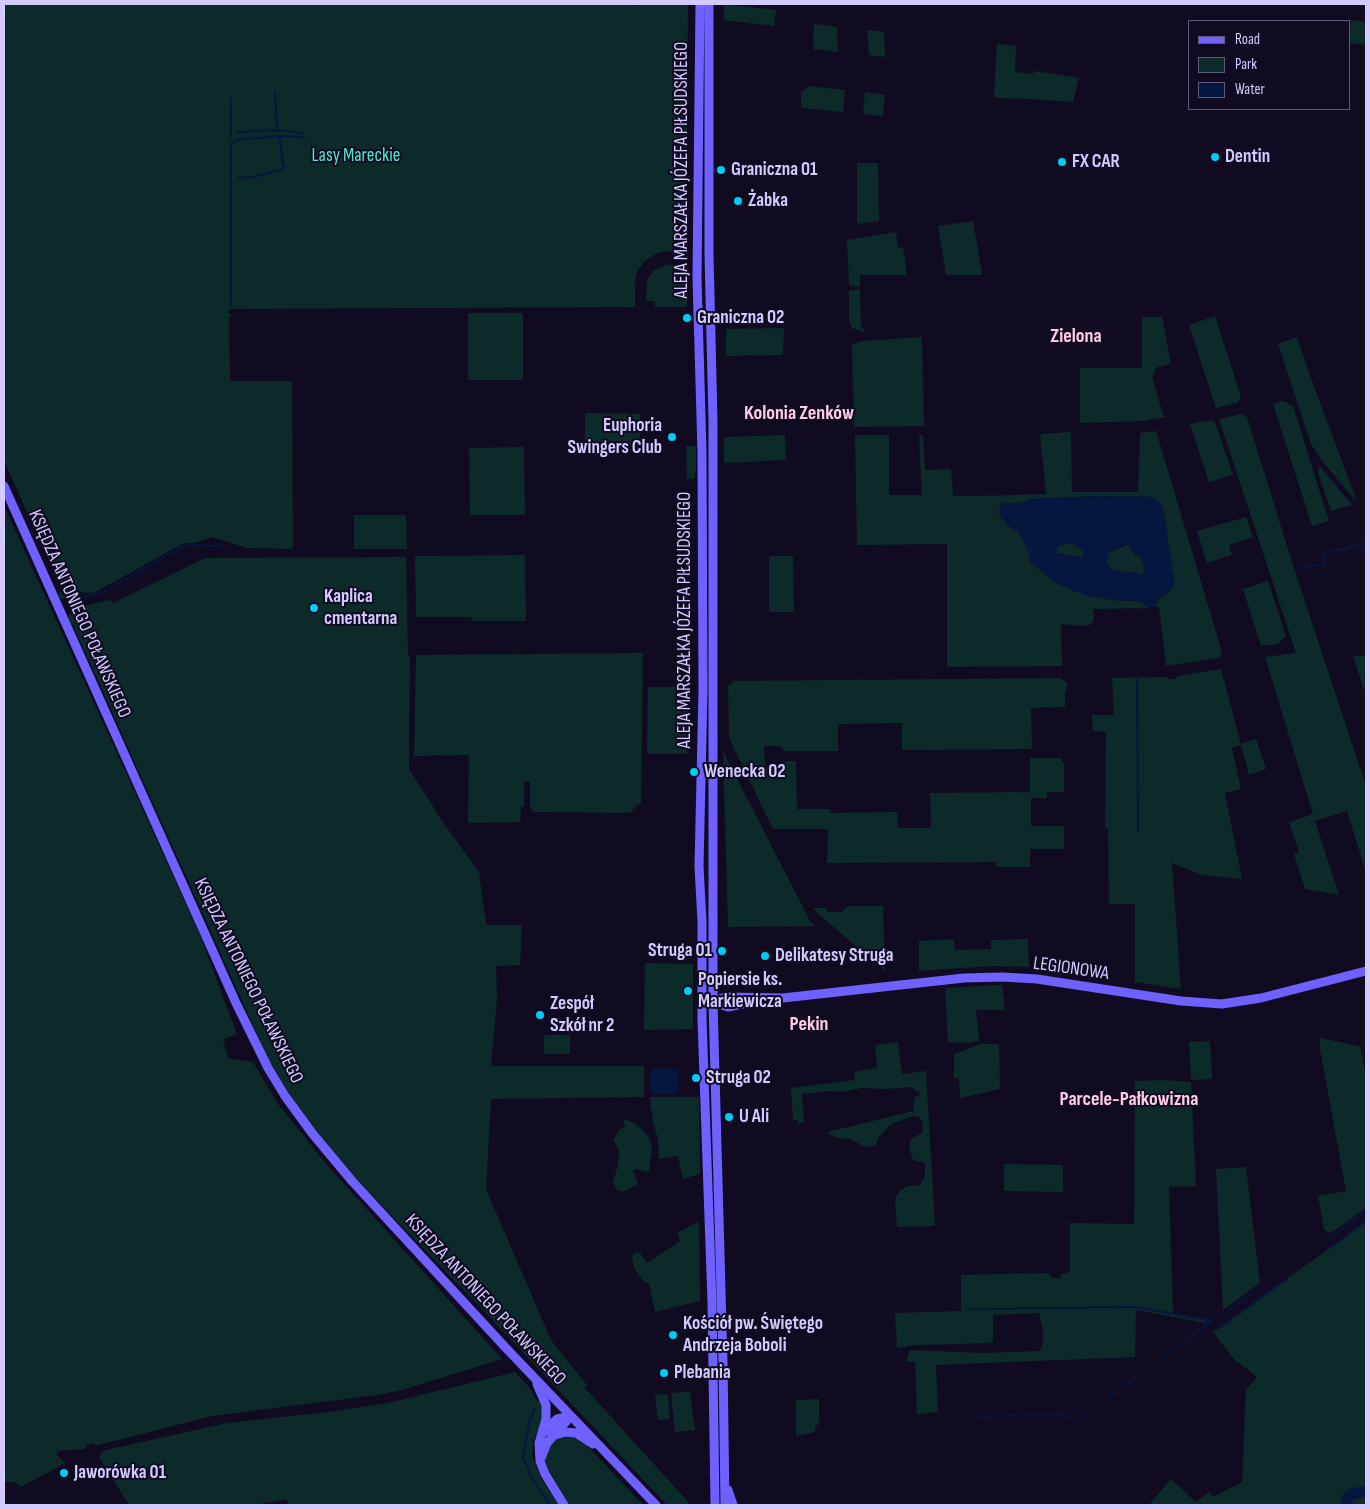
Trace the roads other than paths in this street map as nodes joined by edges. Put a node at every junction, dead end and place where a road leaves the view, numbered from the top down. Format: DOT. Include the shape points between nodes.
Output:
graph roads {
  1 [pos="700,4"];
  2 [pos="709,4"];
  3 [pos="4,486"];
  4 [pos="1366,971"];
  5 [pos="713,1002"];
  6 [pos="702,1003"];
  7 [pos="530,1373"];
  8 [pos="571,1416"];
  9 [pos="541,1436"];
  10 [pos="552,1436"];
  11 [pos="604,1451"];
  12 [pos="540,1461"];
  13 [pos="724,1472"];
  14 [pos="564,1505"];
  15 [pos="656,1505"];
  16 [pos="715,1505"];
  17 [pos="725,1505"];
  18 [pos="733,1505"];
  1 -- 6 [label="main road, ALEJA MARSZAŁKA JÓZEFA PIŁSUDSKIEGO" via="697,278 702,472 703,691 699,866"];
  2 -- 5 [label="main road, ALEJA MARSZAŁKA JÓZEFA PIŁSUDSKIEGO"];
  3 -- 7 [label="main road, KSIĘDZA ANTONIEGO POŁAWSKIEGO" via="268,1068 298,1115 331,1157"];
  4 -- 5 [label="main road, LEGIONOWA" via="1261,998 1222,1004 1181,1002 1037,979 1002,977 768,998 728,1008"];
  5 -- 6 [label="main road, LEGIONOWA"];
  5 -- 13 [label="main road, ALEJA MARSZAŁKA JÓZEFA PIŁSUDSKIEGO"];
  6 -- 16 [label="main road, ALEJA MARSZAŁKA JÓZEFA PIŁSUDSKIEGO"];
  7 -- 8 [label="main road, KSIĘDZA ANTONIEGO POŁAWSKIEGO"];
  7 -- 9 [label="main road" via="546,1405"];
  8 -- 9 [label="main road" via="557,1419"];
  8 -- 10 [label="main road"];
  8 -- 11 [label="main road, KSIĘDZA ANTONIEGO POŁAWSKIEGO"];
  9 -- 12 [label="main road"];
  10 -- 11 [label="main road" via="576,1433"];
  10 -- 12 [label="main road"];
  11 -- 15 [label="main road, KSIĘDZA ANTONIEGO POŁAWSKIEGO"];
  12 -- 14 [label="main road"];
  13 -- 17 [label="main road, ALEJA MARSZAŁKA JÓZEFA PIŁSUDSKIEGO"];
  13 -- 18 [label="main road"];
}
